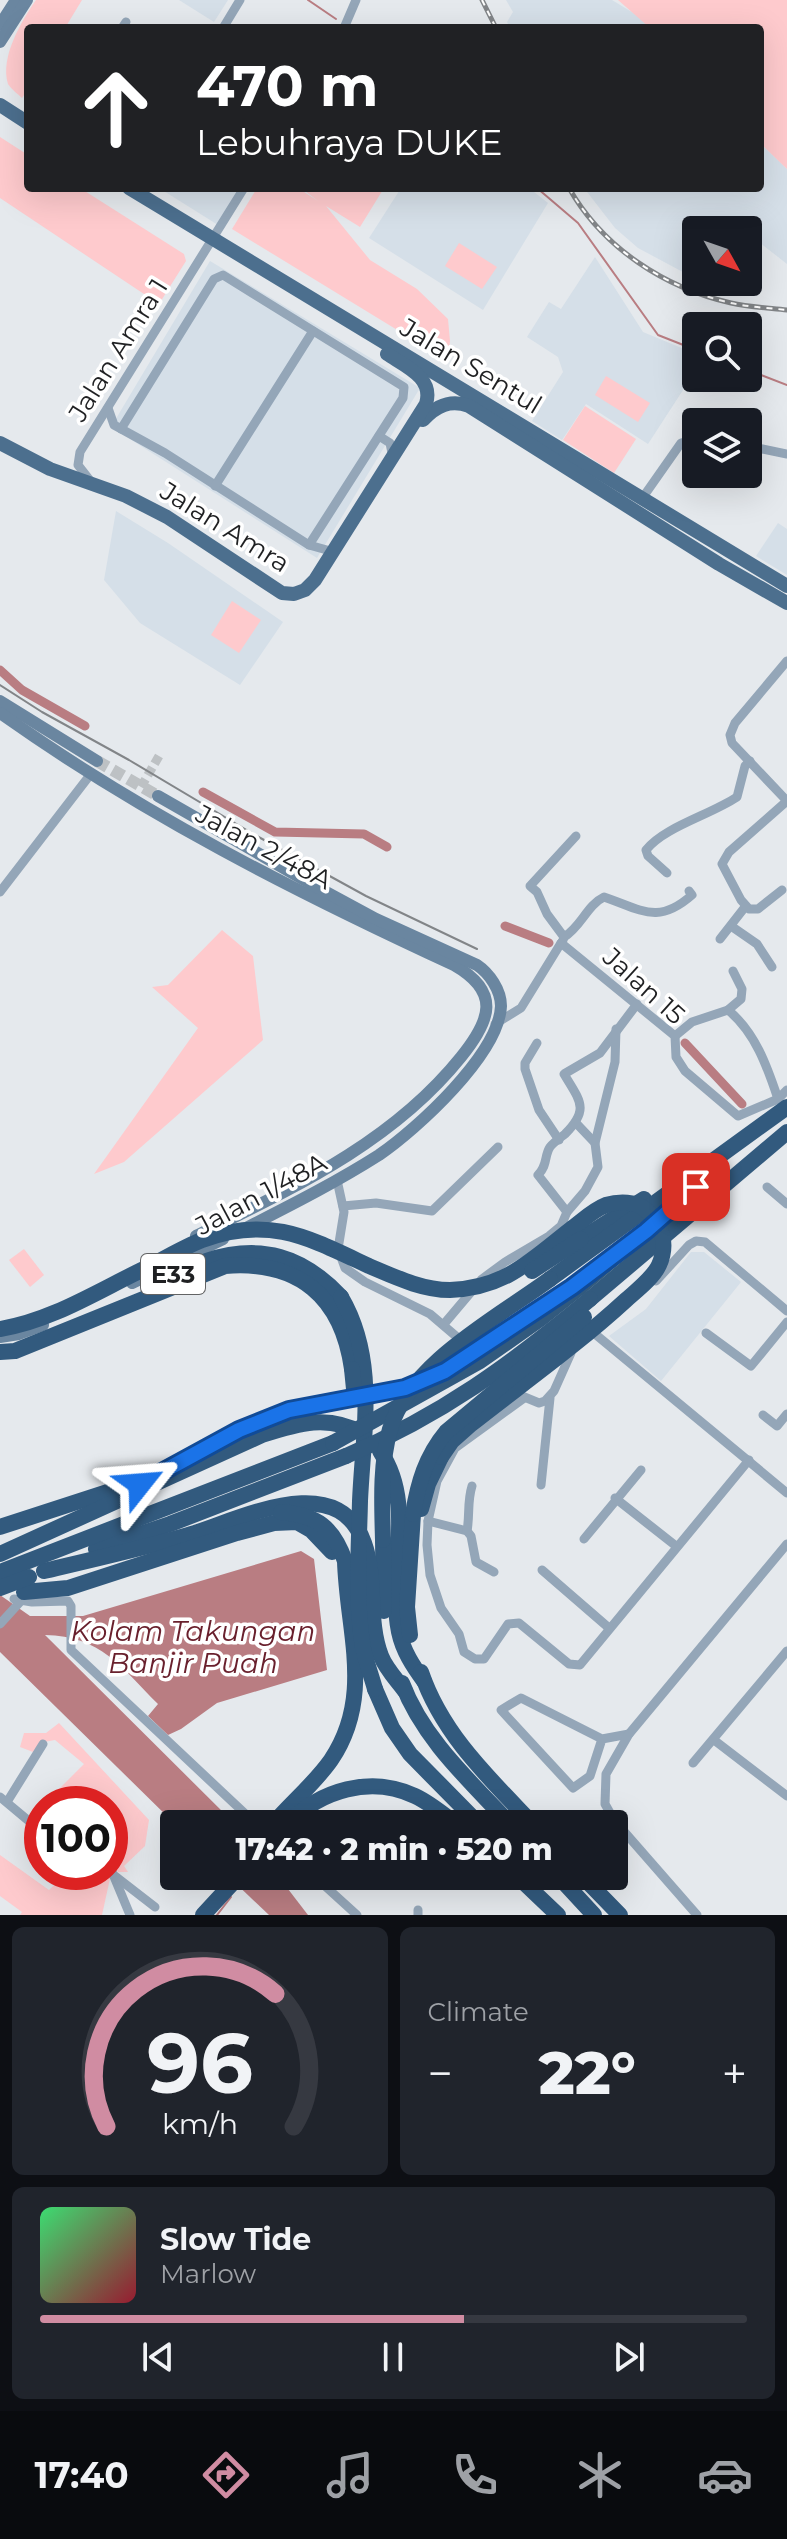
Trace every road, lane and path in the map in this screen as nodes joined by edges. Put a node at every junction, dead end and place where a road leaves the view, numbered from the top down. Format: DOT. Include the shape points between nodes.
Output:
graph roads {
  1 [pos="16,0"];
  2 [pos="27,0"];
  3 [pos="240,0"];
  4 [pos="356,0"];
  5 [pos="225,24"];
  6 [pos="346,24"];
  7 [pos="0,25"];
  8 [pos="0,42"];
  9 [pos="0,95"];
  10 [pos="6,109"];
  11 [pos="24,120"];
  12 [pos="138,192"];
  13 [pos="242,192"];
  14 [pos="214,238"];
  15 [pos="172,304"];
  16 [pos="191,316"];
  17 [pos="313,331"];
  18 [pos="366,332"];
  19 [pos="108,408"];
  20 [pos="121,429"];
  21 [pos="379,436"];
  22 [pos="404,442"];
  23 [pos="0,443"];
  24 [pos="682,443"];
  25 [pos="762,449"];
  26 [pos="787,454"];
  27 [pos="393,459"];
  28 [pos="94,486"];
  29 [pos="215,486"];
  30 [pos="641,500"];
  31 [pos="309,545"];
  32 [pos="334,552"];
  33 [pos="787,586"];
  34 [pos="787,603"];
  35 [pos="787,661"];
  36 [pos="0,701"];
  37 [pos="0,713"];
  38 [pos="97,761"];
  39 [pos="750,761"];
  40 [pos="90,775"];
  41 [pos="158,796"];
  42 [pos="787,802"];
  43 [pos="576,836"];
  44 [pos="667,873"];
  45 [pos="782,890"];
  46 [pos="689,891"];
  47 [pos="0,892"];
  48 [pos="745,907"];
  49 [pos="731,926"];
  50 [pos="720,939"];
  51 [pos="563,940"];
  52 [pos="772,967"];
  53 [pos="733,971"];
  54 [pos="487,1004"];
  55 [pos="637,1004"];
  56 [pos="501,1007"];
  57 [pos="521,1008"];
  58 [pos="728,1010"];
  59 [pos="491,1024"];
  60 [pos="616,1029"];
  61 [pos="675,1036"];
  62 [pos="537,1043"];
  63 [pos="787,1090"];
  64 [pos="785,1105"];
  65 [pos="576,1123"];
  66 [pos="787,1132"];
  67 [pos="559,1140"];
  68 [pos="595,1143"];
  69 [pos="498,1147"];
  70 [pos="337,1180"];
  71 [pos="767,1187"];
  72 [pos="787,1204"];
  73 [pos="343,1206"];
  74 [pos="567,1212"];
  75 [pos="215,1243"];
  76 [pos="148,1267"];
  77 [pos="585,1294"];
  78 [pos="785,1304"];
  79 [pos="0,1322"];
  80 [pos="787,1322"];
  81 [pos="444,1324"];
  82 [pos="0,1329"];
  83 [pos="706,1333"];
  84 [pos="595,1334"];
  85 [pos="0,1337"];
  86 [pos="468,1347"];
  87 [pos="5,1349"];
  88 [pos="550,1398"];
  89 [pos="787,1414"];
  90 [pos="763,1415"];
  91 [pos="749,1460"];
  92 [pos="641,1470"];
  93 [pos="162,1473"];
  94 [pos="541,1485"];
  95 [pos="472,1486"];
  96 [pos="787,1493"];
  97 [pos="615,1498"];
  98 [pos="255,1512"];
  99 [pos="81,1518"];
  100 [pos="421,1518"];
  101 [pos="3,1524"];
  102 [pos="467,1531"];
  103 [pos="584,1539"];
  104 [pos="676,1546"];
  105 [pos="785,1549"];
  106 [pos="0,1554"];
  107 [pos="542,1570"];
  108 [pos="0,1572"];
  109 [pos="494,1572"];
  110 [pos="345,1574"];
  111 [pos="410,1578"];
  112 [pos="24,1587"];
  113 [pos="0,1588"];
  114 [pos="0,1624"];
  115 [pos="609,1628"];
  116 [pos="787,1651"];
  117 [pos="424,1681"];
  118 [pos="405,1691"];
  119 [pos="629,1734"];
  120 [pos="602,1739"];
  121 [pos="714,1740"];
  122 [pos="43,1744"];
  123 [pos="693,1763"];
  124 [pos="785,1790"];
  125 [pos="2,1800"];
  126 [pos="241,1810"];
  127 [pos="286,1810"];
  128 [pos="303,1810"];
  129 [pos="438,1810"];
  130 [pos="465,1810"];
  131 [pos="497,1810"];
  132 [pos="520,1810"];
  133 [pos="24,1818"];
  134 [pos="128,1884"];
  135 [pos="120,1890"];
  136 [pos="216,1890"];
  137 [pos="219,1890"];
  138 [pos="329,1890"];
  139 [pos="527,1890"];
  140 [pos="530,1890"];
  141 [pos="546,1890"];
  142 [pos="571,1890"];
  143 [pos="596,1890"];
  144 [pos="155,1907"];
  145 [pos="130,1915"];
  146 [pos="190,1915"];
  147 [pos="203,1915"];
  148 [pos="357,1915"];
  149 [pos="551,1915"];
  150 [pos="558,1915"];
  151 [pos="571,1915"];
  152 [pos="594,1915"];
  153 [pos="620,1915"];
  154 [pos="697,1915"];
  1 -- 7 [label="main road"];
  2 -- 8 [label="main road"];
  3 -- 5 [label="street"];
  4 -- 6 [label="street"];
  9 -- 10 [label="main road"];
  10 -- 11 [label="main road"];
  12 -- 14 [label="main road, Jalan Sentul"];
  13 -- 14 [label="street, Jalan Amra 1"];
  14 -- 15 [label="street, Jalan Amra 1"];
  14 -- 18 [label="main road, Jalan Sentul"];
  15 -- 16 [label="street"];
  15 -- 19 [label="street, Jalan Amra 1"];
  16 -- 17 [label="street" via="214,279 223,275"];
  16 -- 20 [label="street"];
  17 -- 21 [label="street" via="404,387 403,398"];
  17 -- 29 [label="street"];
  18 -- 22 [label="main road" via="373,345 427,384 426,404"];
  18 -- 30 [label="main road, Jalan Sentul"];
  19 -- 20 [label="street" via="110,420"];
  19 -- 28 [label="street, Jalan Amra 1" via="80,452 78,465"];
  20 -- 29 [label="street"];
  21 -- 27 [label="street" via="390,443"];
  21 -- 31 [label="street"];
  22 -- 27 [label="main road, Jalan Amra"];
  22 -- 34 [label="main road, Jalan Sentul" via="437,407 469,406"];
  23 -- 28 [label="main road, Jalan Amra"];
  24 -- 30 [label="street"];
  25 -- 26 [label="street"];
  27 -- 32 [label="main road, Jalan Amra"];
  28 -- 32 [label="main road, Jalan Amra" via="167,517 282,593 305,590"];
  29 -- 31 [label="street"];
  30 -- 33 [label="main road, Jalan Sentul"];
  31 -- 32 [label="street"];
  35 -- 39 [label="street" via="730,735"];
  36 -- 38 [label="main road"];
  37 -- 40 [label="main road, Jalan 2/48A"];
  39 -- 42 [label="street"];
  39 -- 44 [label="street" via="737,797 655,839 646,850"];
  40 -- 47 [label="street"];
  40 -- 54 [label="main road, Jalan 2/48A" via="313,900 471,974"];
  41 -- 56 [label="main road, Jalan 2/48A" via="339,899 477,965 487,972"];
  42 -- 48 [label="street" via="722,864"];
  43 -- 51 [label="street, Jalan 15" via="530,886"];
  45 -- 48 [label="street" via="758,909"];
  46 -- 51 [label="street" via="692,895 679,906 654,915 604,897"];
  48 -- 49 [label="street"];
  49 -- 50 [label="street"];
  49 -- 52 [label="street" via="757,944"];
  51 -- 55 [label="street, Jalan 15"];
  51 -- 57 [label="street"];
  53 -- 58 [label="street" via="741,999"];
  54 -- 56 [label="street"];
  54 -- 59 [label="main road"];
  55 -- 60 [label="street"];
  55 -- 61 [label="street, Jalan 15"];
  56 -- 57 [label="street" via="510,1012"];
  56 -- 59 [label="main road"];
  57 -- 59 [label="street"];
  58 -- 61 [label="street" via="692,1022"];
  58 -- 64 [label="street" via="745,1024"];
  59 -- 70 [label="main road, Jalan 1/48A" via="479,1056 421,1121"];
  59 -- 79 [label="main road, Jalan 1/48A" via="407,1115 347,1157 37,1314"];
  60 -- 65 [label="street" via="600,1053 564,1074 581,1106"];
  60 -- 68 [label="street" via="615,1062"];
  61 -- 64 [label="street, Jalan 15" via="676,1057 685,1071 738,1116"];
  62 -- 67 [label="street" via="525,1069 539,1110"];
  63 -- 64 [label="street"];
  64 -- 75 [label="highway, bridge" via="502,1289 481,1296 441,1299 389,1284 286,1241 265,1237"];
  64 -- 77 [label="highway"];
  64 -- 118 [label="highway, bridge" via="447,1353 410,1391 394,1419 383,1469 384,1618"];
  65 -- 67 [label="street"];
  65 -- 68 [label="street"];
  66 -- 77 [label="highway"];
  67 -- 74 [label="street" via="550,1147 546,1167 538,1175"];
  68 -- 74 [label="street" via="598,1167"];
  69 -- 73 [label="street" via="432,1211 376,1203"];
  70 -- 73 [label="street"];
  70 -- 75 [label="main road, Jalan 1/48A"];
  71 -- 72 [label="street"];
  73 -- 81 [label="street" via="338,1249 345,1268"];
  74 -- 81 [label="street" via="549,1236 482,1279"];
  75 -- 76 [label="highway, bridge"];
  75 -- 85 [label="main road, Jalan 1/48A" via="59,1318"];
  76 -- 82 [label="highway, E33" via="56,1311"];
  76 -- 111 [label="highway, bridge" via="202,1240 268,1228 425,1287 483,1287 532,1260 605,1205 628,1202 644,1208 657,1222 664,1240 658,1268 607,1318 470,1425 441,1457 422,1502"];
  77 -- 93 [label="highway, bridge" via="425,1381 289,1410 239,1430"];
  77 -- 100 [label="highway, bridge" via="565,1334 437,1443 423,1469"];
  77 -- 112 [label="highway, bridge" via="480,1361 333,1443"];
  77 -- 112 [label="highway, bridge" via="542,1339 419,1422"];
  78 -- 84 [label="street" via="705,1242 696,1241 634,1304"];
  80 -- 83 [label="street" via="751,1366"];
  81 -- 86 [label="street"];
  84 -- 88 [label="street" via="567,1358"];
  84 -- 91 [label="street"];
  87 -- 130 [label="highway, E33, bridge" via="228,1254 251,1252 300,1263 323,1277 355,1320 364,1357 363,1648 392,1728"];
  88 -- 94 [label="street"];
  88 -- 100 [label="street" via="539,1403 521,1396 455,1448"];
  89 -- 90 [label="street" via="777,1426"];
  91 -- 96 [label="street"];
  91 -- 104 [label="street"];
  92 -- 97 [label="street"];
  93 -- 99 [label="highway"];
  93 -- 101 [label="highway"];
  95 -- 102 [label="street"];
  97 -- 103 [label="street"];
  97 -- 104 [label="street"];
  98 -- 110 [label="highway" via="306,1515 324,1525 339,1545"];
  98 -- 112 [label="highway"];
  98 -- 118 [label="highway" via="311,1504 336,1510 360,1532 370,1565 381,1656"];
  99 -- 106 [label="highway"];
  99 -- 117 [label="highway" via="262,1435 302,1422 357,1431 377,1447 394,1479 399,1509 399,1634"];
  100 -- 102 [label="street"];
  100 -- 111 [label="highway"];
  100 -- 115 [label="street" via="441,1608 464,1652 475,1659 484,1659 508,1624 519,1623 569,1664 580,1665"];
  102 -- 109 [label="street" via="476,1562"];
  104 -- 115 [label="street"];
  105 -- 119 [label="street"];
  107 -- 115 [label="street"];
  108 -- 112 [label="highway"];
  110 -- 112 [label="highway" via="323,1540 297,1522 237,1533 68,1588"];
  110 -- 127 [label="highway" via="356,1665 351,1717 329,1763"];
  111 -- 117 [label="highway" via="410,1632"];
  112 -- 113 [label="highway, bridge"];
  112 -- 114 [label="street"];
  112 -- 126 [label="street" via="70,1603 71,1650"];
  116 -- 121 [label="street"];
  117 -- 132 [label="highway" via="459,1743"];
  118 -- 131 [label="highway" via="447,1755"];
  119 -- 120 [label="street"];
  119 -- 154 [label="street" via="606,1774 605,1804"];
  120 -- 120 [label="street" via="590,1776 573,1788 501,1710 521,1698"];
  121 -- 123 [label="street"];
  121 -- 124 [label="street"];
  122 -- 125 [label="street"];
  125 -- 133 [label="street"];
  128 -- 129 [label="highway" via="334,1792 372,1787 412,1794"];
  134 -- 144 [label="street"];
  135 -- 145 [label="street"];
  136 -- 146 [label="highway"];
  137 -- 147 [label="highway"];
  138 -- 148 [label="street"];
  139 -- 149 [label="highway"];
  140 -- 150 [label="highway"];
  141 -- 151 [label="highway"];
  142 -- 152 [label="highway"];
  143 -- 153 [label="highway"];
}
